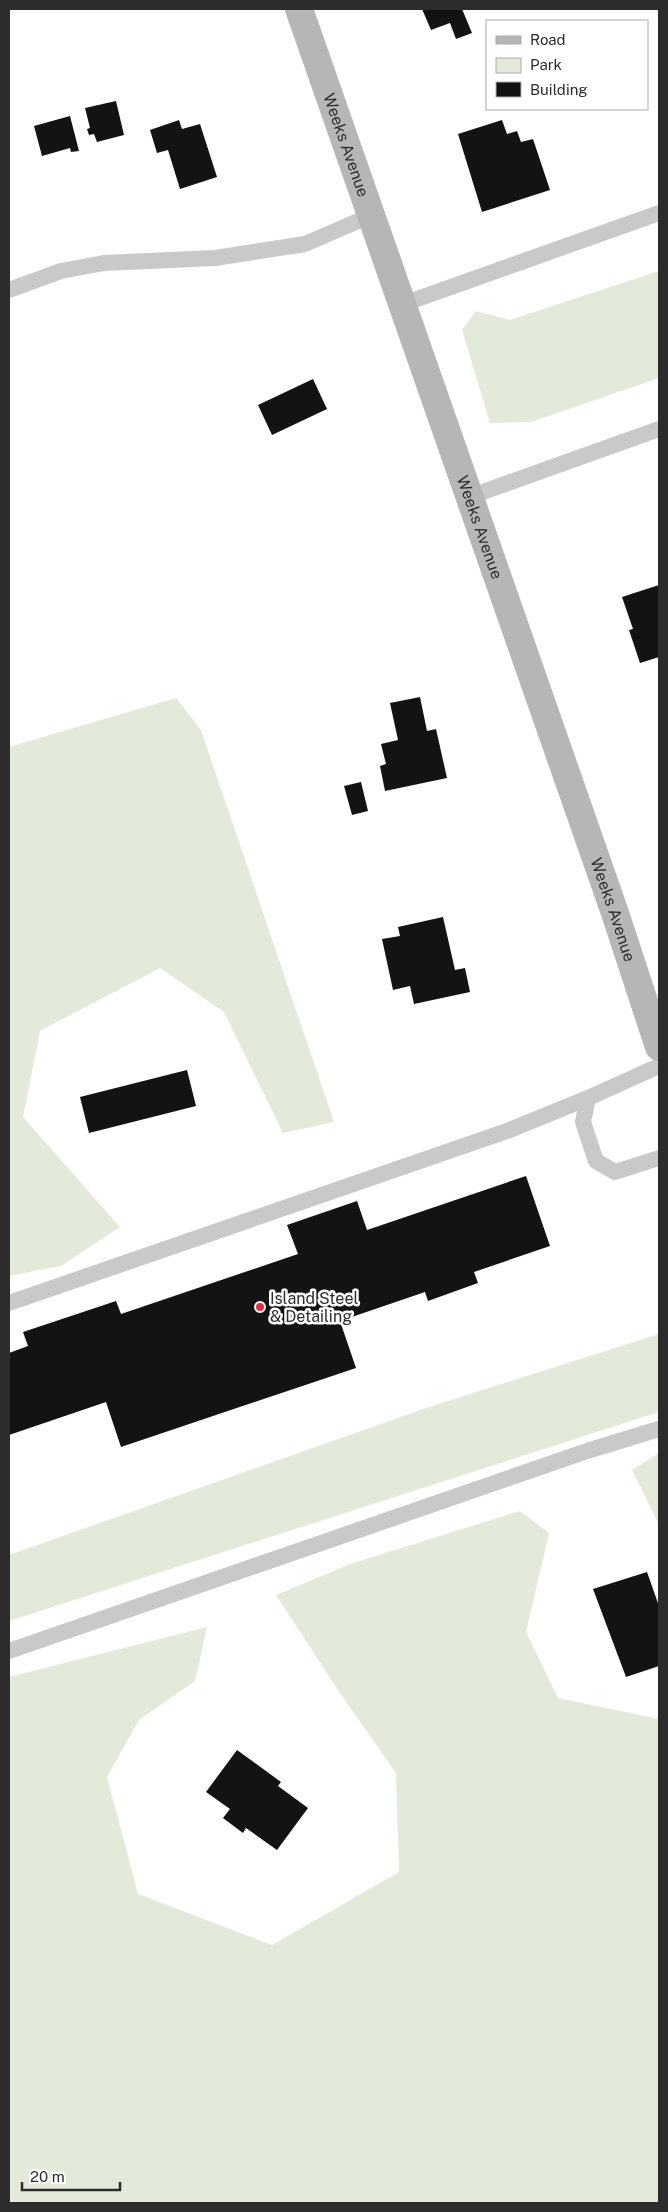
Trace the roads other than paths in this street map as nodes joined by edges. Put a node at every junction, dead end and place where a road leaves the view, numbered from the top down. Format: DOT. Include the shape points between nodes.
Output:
graph roads {
  1 [pos="299,9"];
  2 [pos="659,212"];
  3 [pos="372,215"];
  4 [pos="9,290"];
  5 [pos="403,304"];
  6 [pos="659,429"];
  7 [pos="469,497"];
  8 [pos="659,1047"];
  9 [pos="659,1066"];
  10 [pos="588,1098"];
  11 [pos="659,1158"];
  12 [pos="9,1304"];
  13 [pos="659,1429"];
  14 [pos="9,1651"];
  1 -- 3 [label="street, Weeks Avenue"];
  2 -- 5 [label="lane"];
  3 -- 4 [label="lane" via="305,244 215,258 104,263 60,271"];
  3 -- 5 [label="street, Weeks Avenue"];
  5 -- 7 [label="street, Weeks Avenue"];
  6 -- 7 [label="lane"];
  7 -- 8 [label="street, Weeks Avenue"];
  9 -- 10 [label="lane"];
  10 -- 11 [label="lane" via="582,1122 596,1161 615,1172"];
  10 -- 12 [label="lane" via="507,1132"];
  13 -- 14 [label="lane" via="578,1454"];
}
